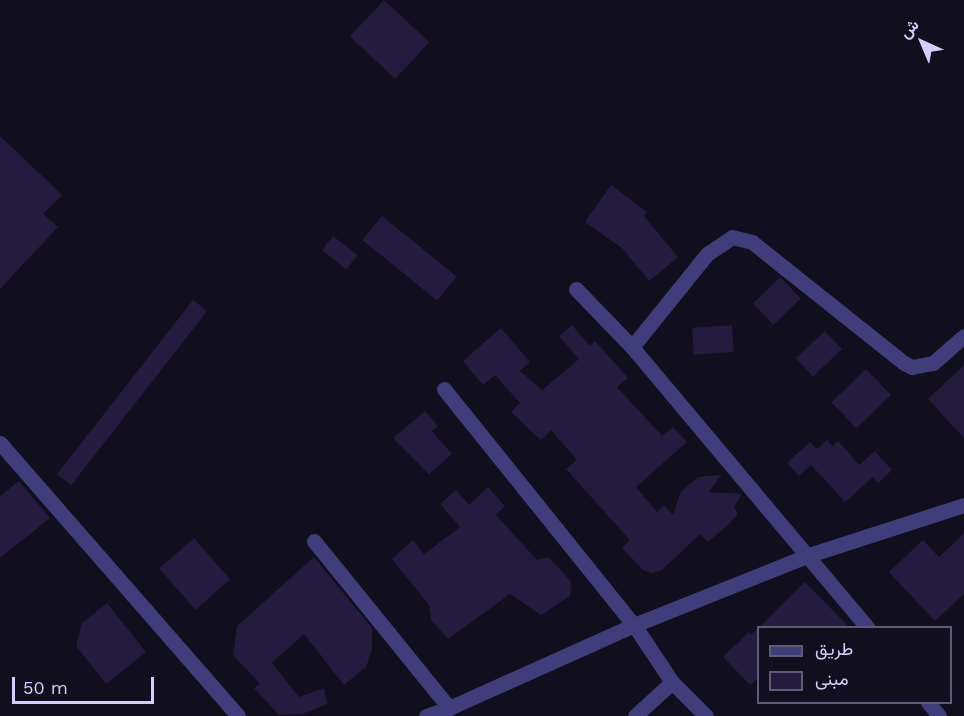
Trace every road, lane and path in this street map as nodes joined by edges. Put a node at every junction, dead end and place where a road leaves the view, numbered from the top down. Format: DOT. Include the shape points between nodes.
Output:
graph roads {
  1 [pos="576,289"];
  2 [pos="964,336"];
  3 [pos="632,347"];
  4 [pos="444,389"];
  5 [pos="0,443"];
  6 [pos="964,505"];
  7 [pos="314,541"];
  8 [pos="809,555"];
  9 [pos="634,625"];
  10 [pos="867,626"];
  11 [pos="672,682"];
  12 [pos="930,704"];
  13 [pos="449,708"];
  14 [pos="238,716"];
  15 [pos="426,716"];
  16 [pos="635,716"];
  17 [pos="706,716"];
  18 [pos="939,716"];
  1 -- 3 [label="street"];
  2 -- 3 [label="street" via="933,363 912,367 752,242 732,237 707,254"];
  3 -- 8 [label="street"];
  4 -- 9 [label="street"];
  5 -- 14 [label="street"];
  6 -- 8 [label="street"];
  7 -- 13 [label="street"];
  8 -- 9 [label="street"];
  8 -- 10 [label="street"];
  9 -- 11 [label="street"];
  9 -- 13 [label="street"];
  11 -- 16 [label="street"];
  11 -- 17 [label="street"];
  12 -- 18 [label="street"];
  13 -- 15 [label="street"];
}
